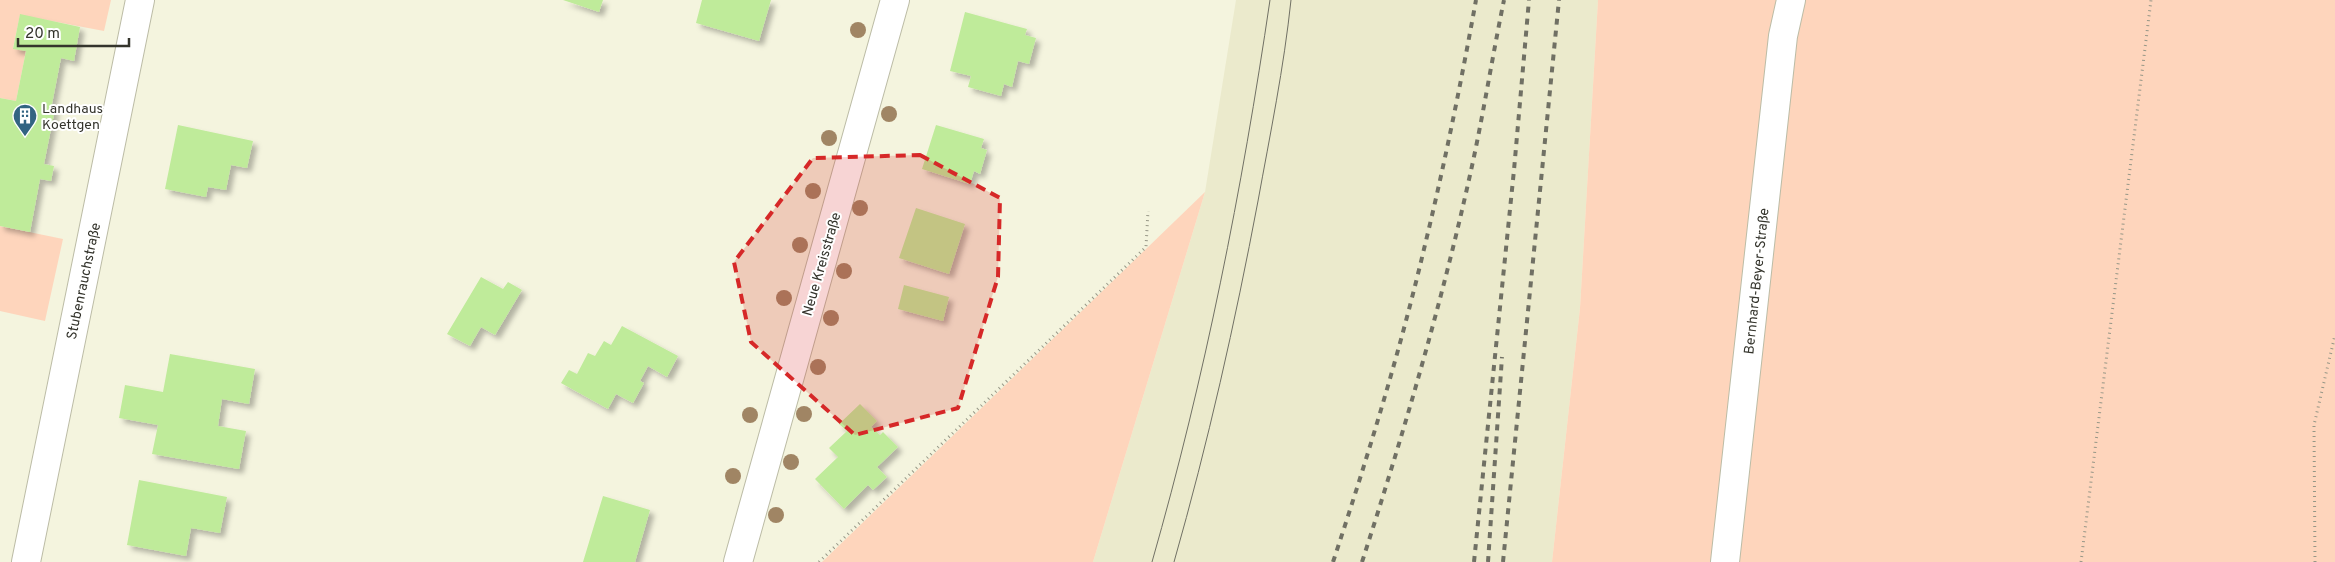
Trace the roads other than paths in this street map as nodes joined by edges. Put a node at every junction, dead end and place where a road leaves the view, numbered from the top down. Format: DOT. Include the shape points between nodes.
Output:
graph roads {
  1 [pos="140,0"];
  2 [pos="895,0"];
  3 [pos="1791,0"];
  4 [pos="26,562"];
  5 [pos="738,562"];
  6 [pos="1725,562"];
  1 -- 4 [label="street, Stubenrauchstraße"];
  2 -- 5 [label="street, Neue Kreisstraße"];
  3 -- 6 [label="street, Bernhard-Beyer-Straße" via="1783,36"];
}
